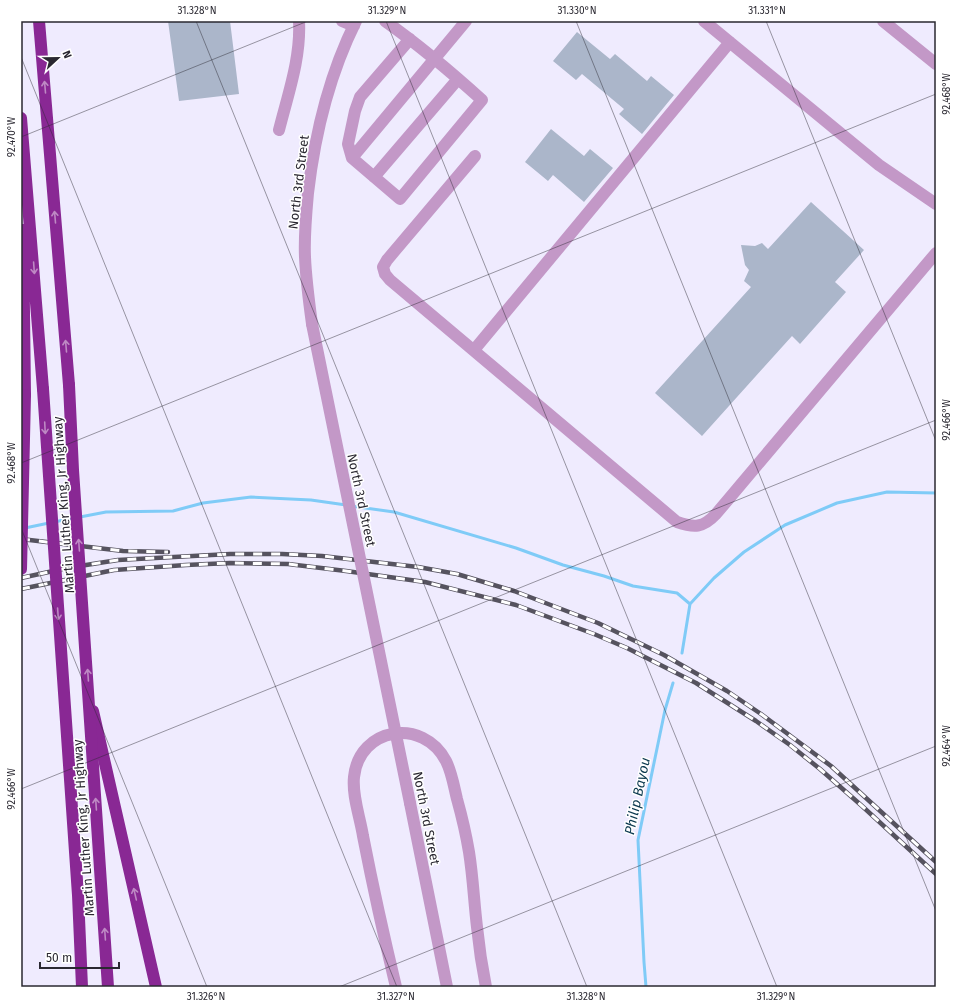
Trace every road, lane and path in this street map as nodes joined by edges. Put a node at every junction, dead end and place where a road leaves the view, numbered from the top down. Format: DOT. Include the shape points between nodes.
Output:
graph roads {
  1 [pos="39,21"];
  2 [pos="299,21"];
  3 [pos="342,21"];
  4 [pos="385,21"];
  5 [pos="466,21"];
  6 [pos="704,21"];
  7 [pos="883,21"];
  8 [pos="355,23"];
  9 [pos="410,39"];
  10 [pos="730,42"];
  11 [pos="435,58"];
  12 [pos="936,64"];
  13 [pos="458,79"];
  14 [pos="21,118"];
  15 [pos="279,130"];
  16 [pos="22,141"];
  17 [pos="475,156"];
  18 [pos="352,158"];
  19 [pos="374,177"];
  20 [pos="936,204"];
  21 [pos="936,253"];
  22 [pos="474,350"];
  23 [pos="21,569"];
  24 [pos="89,693"];
  25 [pos="82,987"];
  26 [pos="108,987"];
  27 [pos="156,987"];
  28 [pos="396,987"];
  29 [pos="447,987"];
  30 [pos="486,987"];
  24 -- 1 [label="highway, Martin Luther King, Jr Highway, one-way, bridge" via="69,385"];
  2 -- 15 [label="street" via="298,53"];
  3 -- 8 [label="street"];
  4 -- 9 [label="street"];
  5 -- 11 [label="street"];
  6 -- 10 [label="street"];
  7 -- 12 [label="street"];
  8 -- 29 [label="street, North 3rd Street, bridge" via="336,68 317,135 310,176 305,256 312,324"];
  9 -- 11 [label="street"];
  9 -- 18 [label="street" via="360,97 348,144"];
  10 -- 20 [label="street" via="880,165"];
  10 -- 22 [label="street"];
  11 -- 13 [label="street"];
  11 -- 18 [label="street"];
  13 -- 19 [label="street"];
  13 -- 19 [label="street" via="482,100 400,199"];
  14 -- 16 [label="highway, Martin Luther King, Jr Highway"];
  16 -- 23 [label="highway, bridge" via="25,395"];
  16 -- 25 [label="highway, Martin Luther King, Jr Highway, one-way, bridge" via="43,389 78,888"];
  17 -- 22 [label="street" via="387,260 384,267 385,274 390,280"];
  18 -- 19 [label="street"];
  21 -- 22 [label="street" via="716,514 709,522 700,526 677,522"];
  26 -- 24 [label="highway, Martin Luther King, Jr Highway, one-way, bridge"];
  27 -- 24 [label="highway, one-way, bridge"];
  28 -- 30 [label="street" via="355,794 354,777 357,762 364,749 386,736 409,733 431,742 440,751 452,779 469,852 476,928"];
}
